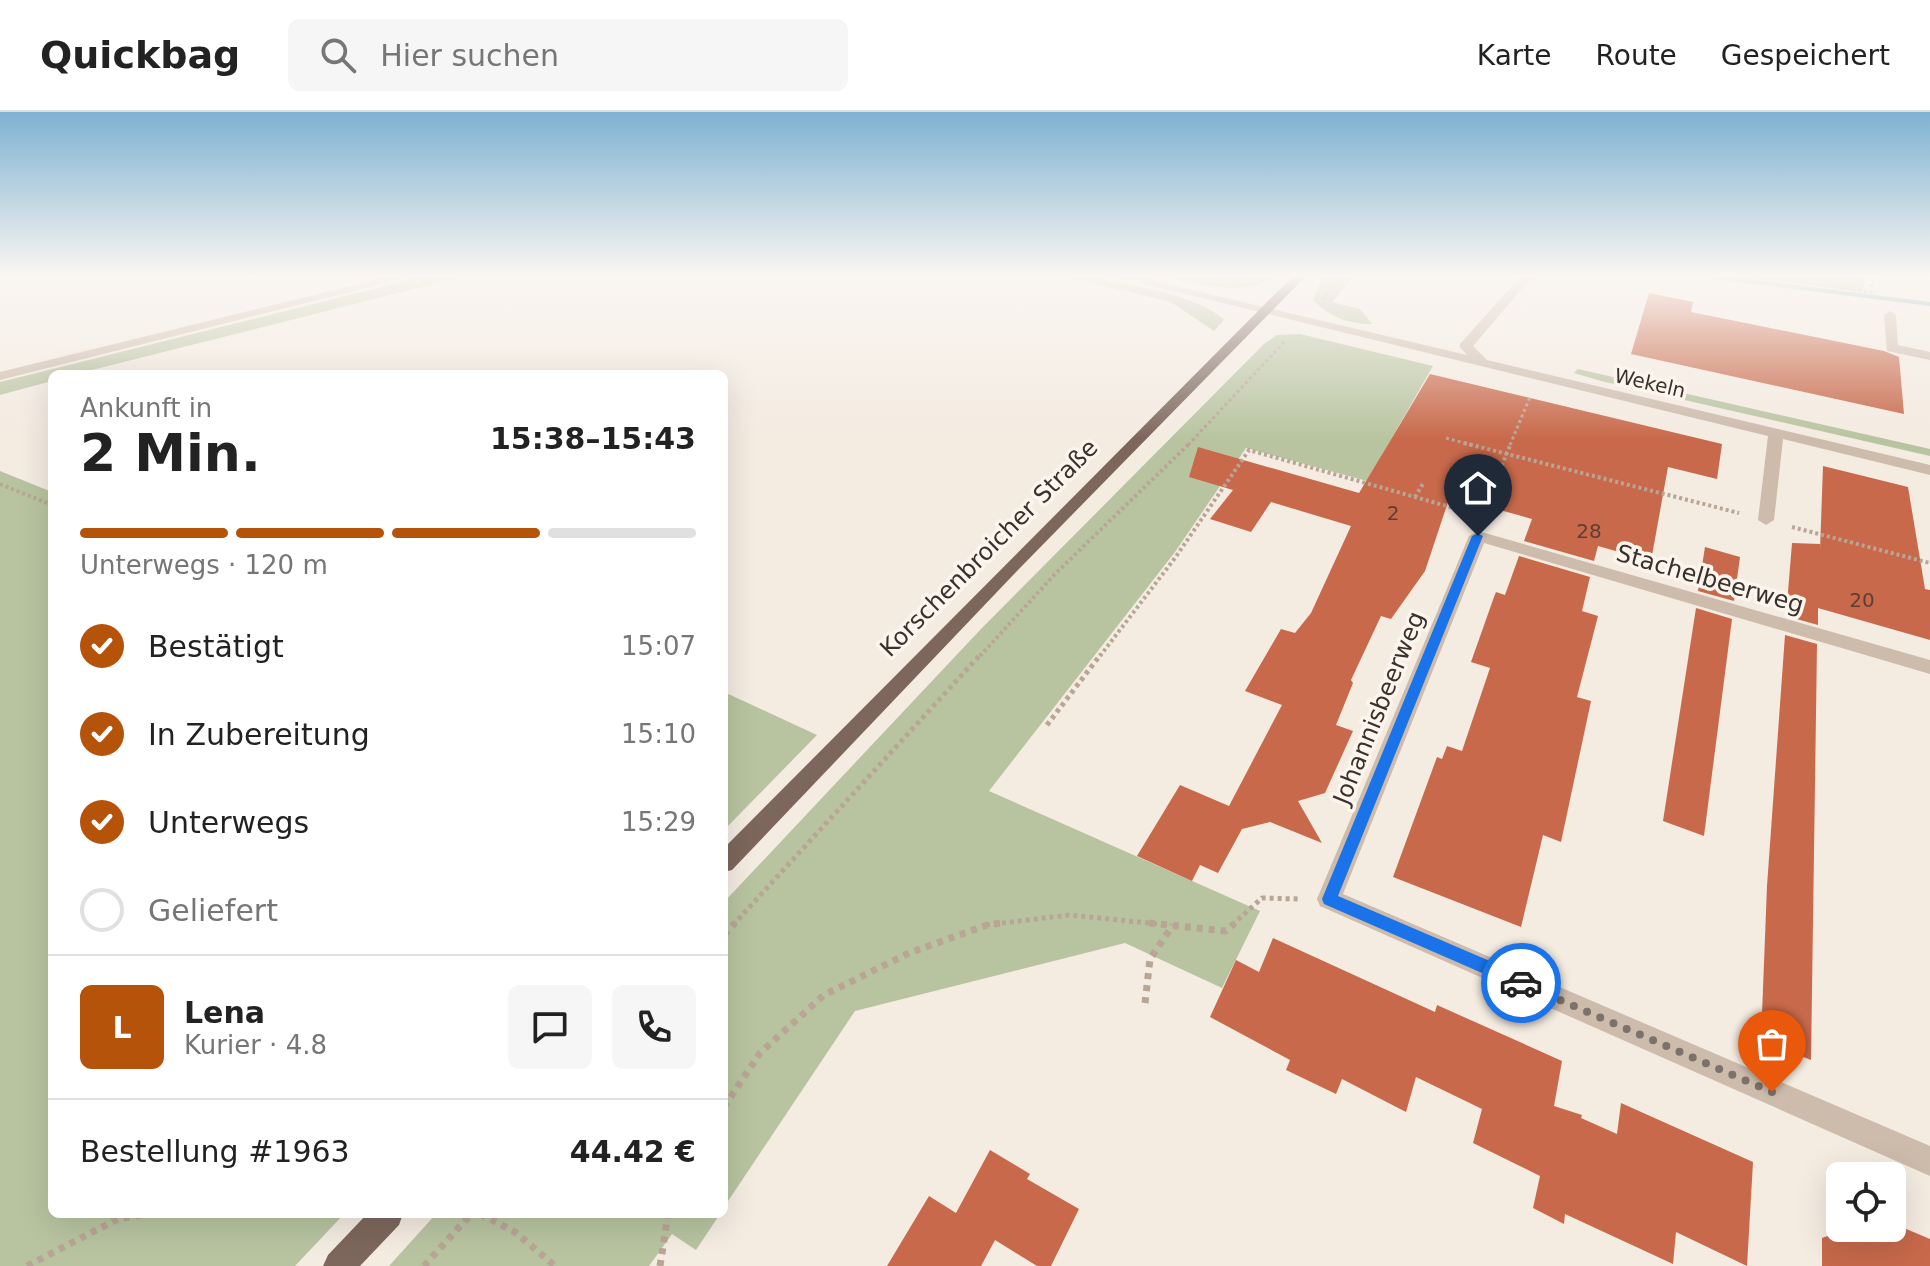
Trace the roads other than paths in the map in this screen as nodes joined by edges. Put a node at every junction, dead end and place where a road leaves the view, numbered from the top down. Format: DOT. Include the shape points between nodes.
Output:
graph roads {
  1 [pos="184,331"];
  2 [pos="1248,331"];
  3 [pos="1349,331"];
  4 [pos="1479,331"];
  5 [pos="1891,331"];
  6 [pos="1930,356"];
  7 [pos="1483,364"];
  8 [pos="0,376"];
  9 [pos="1776,434"];
  10 [pos="1930,470"];
  11 [pos="1766,520"];
  12 [pos="1478,536"];
  13 [pos="1930,667"];
  14 [pos="728,859"];
  15 [pos="1930,1161"];
  16 [pos="384,1218"];
  17 [pos="339,1266"];
  1 -- 8 [label="street"];
  2 -- 14 [label="main road, Korschenbroicher Straße"];
  3 -- 7 [label="street, Wekeln"];
  4 -- 7 [label="street" via="1466,346"];
  5 -- 6 [label="street" via="1892,348"];
  7 -- 9 [label="street, Wekeln"];
  9 -- 10 [label="street, Wekeln"];
  9 -- 11 [label="street"];
  12 -- 13 [label="street, Stachelbeerweg"];
  12 -- 15 [label="street, Johannisbeerweg" via="1329,899"];
  16 -- 17 [label="main road"];
}
